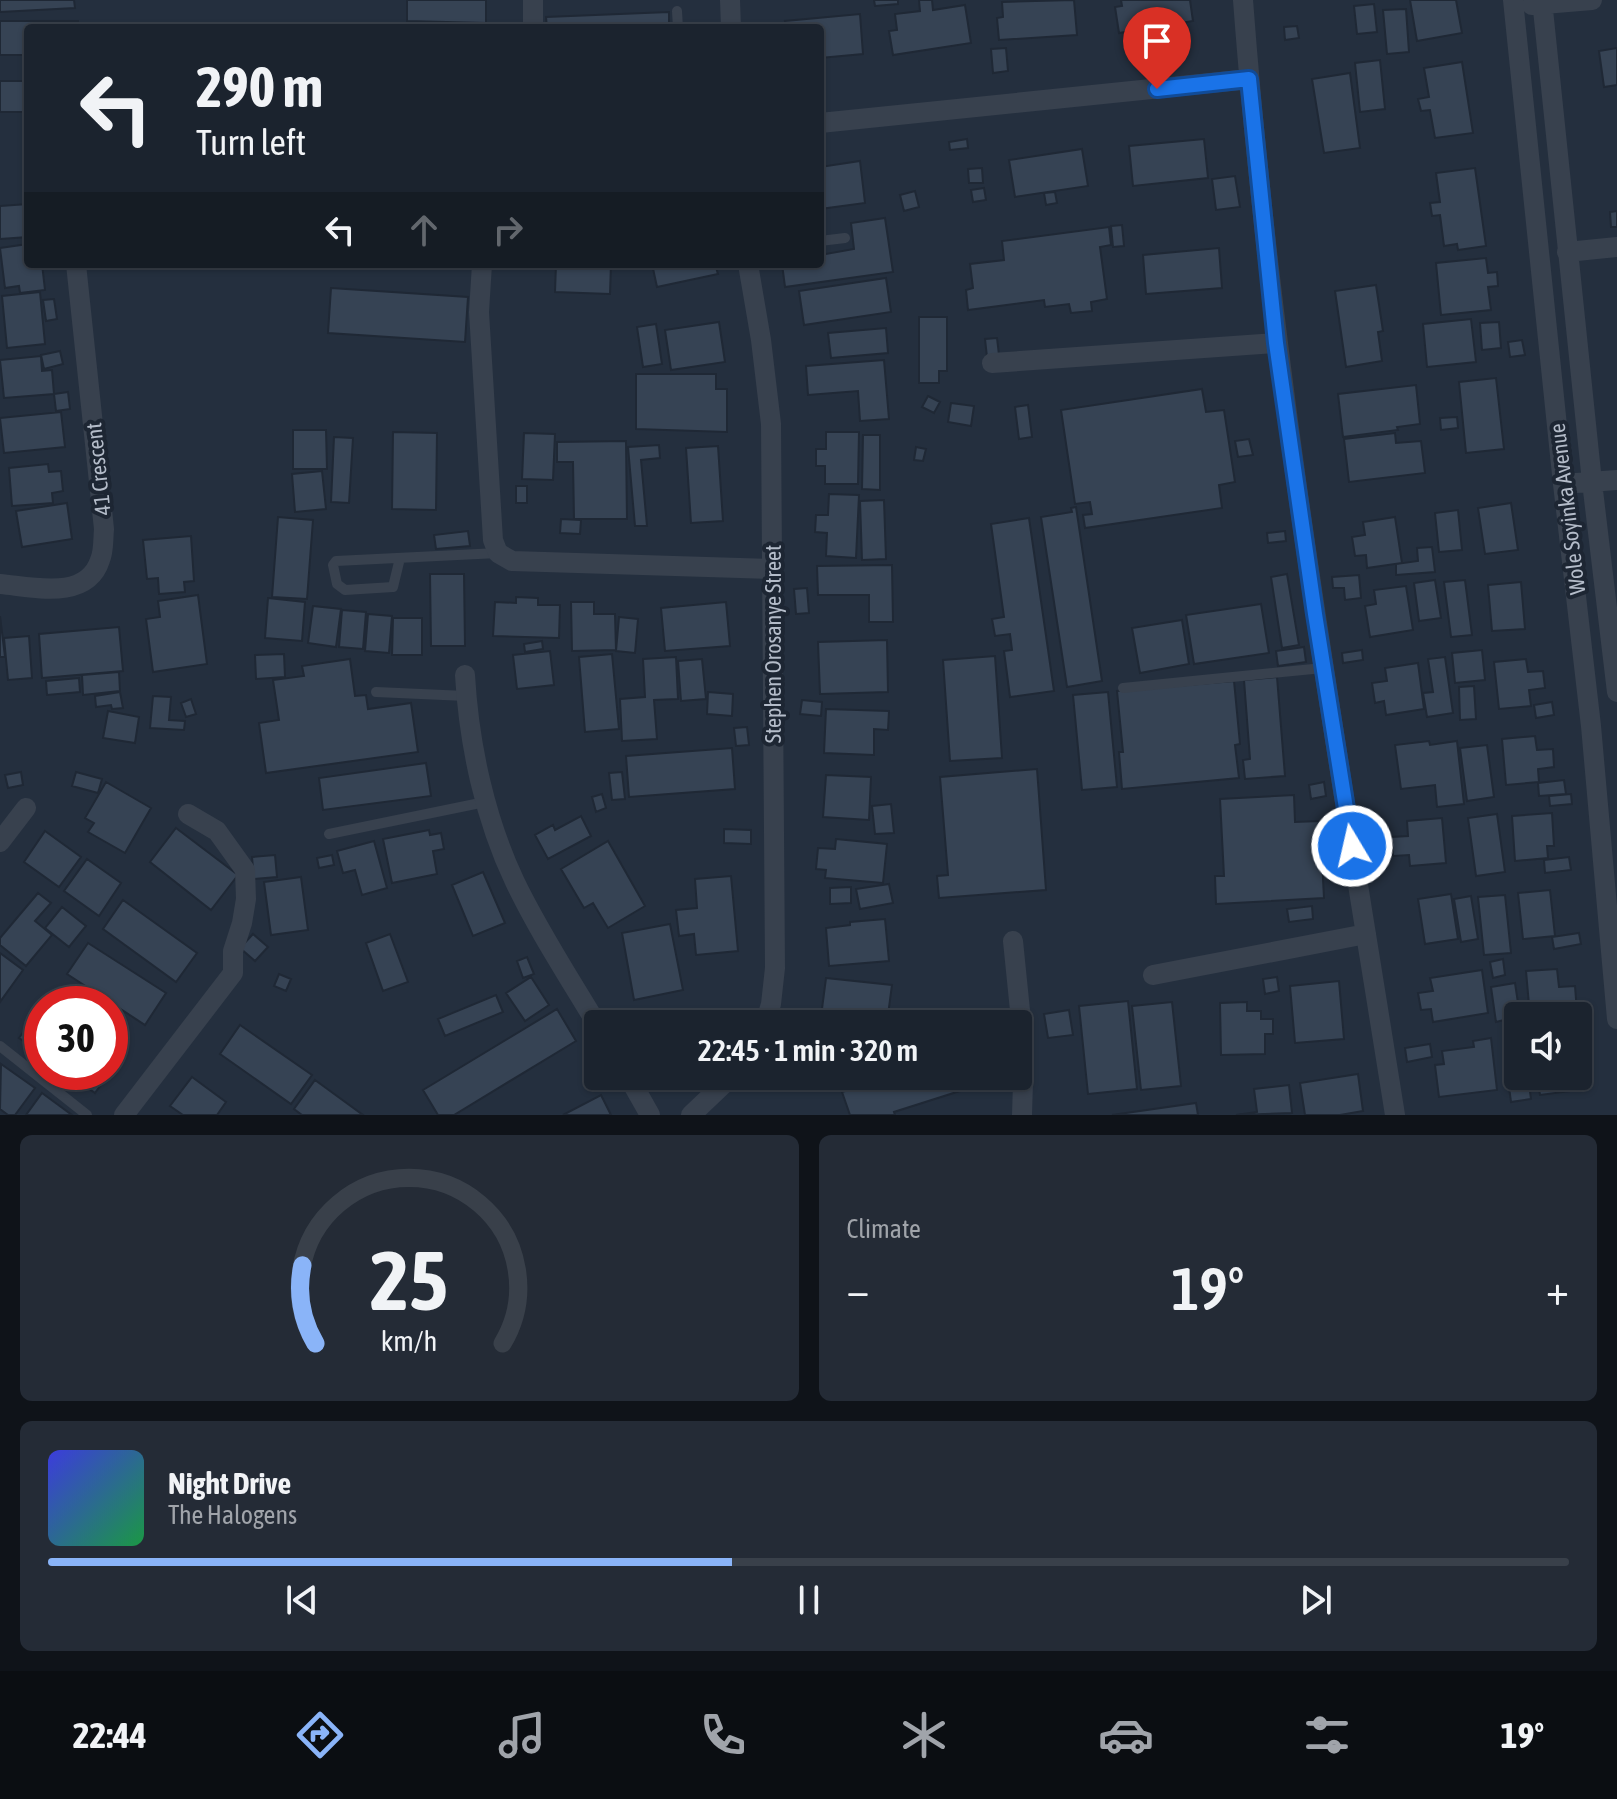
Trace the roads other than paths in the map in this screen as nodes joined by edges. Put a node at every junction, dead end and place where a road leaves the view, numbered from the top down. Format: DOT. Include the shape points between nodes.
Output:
graph roads {
  1 [pos="533,0"];
  2 [pos="730,0"];
  3 [pos="1243,0"];
  4 [pos="1592,0"];
  5 [pos="1542,2"];
  6 [pos="1514,3"];
  7 [pos="677,11"];
  8 [pos="533,24"];
  9 [pos="678,24"];
  10 [pos="731,24"];
  11 [pos="1249,79"];
  12 [pos="824,123"];
  13 [pos="845,238"];
  14 [pos="824,241"];
  15 [pos="1617,247"];
  16 [pos="1567,252"];
  17 [pos="76,268"];
  18 [pos="482,268"];
  19 [pos="749,268"];
  20 [pos="1276,343"];
  21 [pos="992,363"];
  22 [pos="1617,480"];
  23 [pos="1592,482"];
  24 [pos="1563,484"];
  25 [pos="498,553"];
  26 [pos="400,558"];
  27 [pos="772,569"];
  28 [pos="0,584"];
  29 [pos="1323,668"];
  30 [pos="466,685"];
  31 [pos="1123,688"];
  32 [pos="376,692"];
  33 [pos="1617,692"];
  34 [pos="485,802"];
  35 [pos="26,808"];
  36 [pos="188,814"];
  37 [pos="329,834"];
  38 [pos="0,842"];
  39 [pos="1366,934"];
  40 [pos="1013,941"];
  41 [pos="1153,975"];
  42 [pos="589,1010"];
  43 [pos="769,1010"];
  44 [pos="1018,1010"];
  45 [pos="1617,1019"];
  46 [pos="0,1046"];
  47 [pos="636,1090"];
  48 [pos="717,1090"];
  49 [pos="1022,1090"];
  50 [pos="87,1115"];
  51 [pos="124,1115"];
  52 [pos="650,1115"];
  53 [pos="691,1115"];
  54 [pos="1022,1115"];
  55 [pos="1395,1115"];
  1 -- 8 [label="street"];
  2 -- 10 [label="street"];
  3 -- 11 [label="street"];
  4 -- 5 [label="street"];
  5 -- 6 [label="street"];
  5 -- 16 [label="street, Wole Soyinka Avenue"];
  6 -- 24 [label="street, Wole Soyinka Avenue"];
  7 -- 9 [label="lane"];
  11 -- 12 [label="street"];
  11 -- 20 [label="street"];
  13 -- 14 [label="lane"];
  15 -- 16 [label="street"];
  16 -- 23 [label="street, Wole Soyinka Avenue"];
  17 -- 28 [label="street, 41 Crescent" via="104,529 101,559 80,586"];
  18 -- 25 [label="street" via="479,312"];
  19 -- 27 [label="street, Stephen Orosanye Street" via="771,424"];
  20 -- 21 [label="street"];
  20 -- 29 [label="street"];
  22 -- 23 [label="street"];
  23 -- 24 [label="street"];
  23 -- 33 [label="street, Wole Soyinka Avenue"];
  24 -- 45 [label="street, Wole Soyinka Avenue"];
  25 -- 26 [label="lane"];
  25 -- 27 [label="street" via="512,561"];
  26 -- 26 [label="lane" via="336,561 337,584 345,590 388,589 396,584"];
  27 -- 43 [label="street, Stephen Orosanye Street" via="775,968"];
  29 -- 31 [label="lane"];
  29 -- 39 [label="street"];
  30 -- 32 [label="lane"];
  30 -- 34 [label="street"];
  34 -- 37 [label="lane"];
  34 -- 42 [label="street" via="515,883"];
  35 -- 38 [label="street"];
  36 -- 51 [label="street" via="217,831 245,870 246,899 233,973"];
  39 -- 41 [label="street"];
  39 -- 55 [label="street"];
  40 -- 44 [label="street"];
  46 -- 50 [label="lane"];
  47 -- 52 [label="street"];
  48 -- 53 [label="street"];
  49 -- 54 [label="street"];
}
